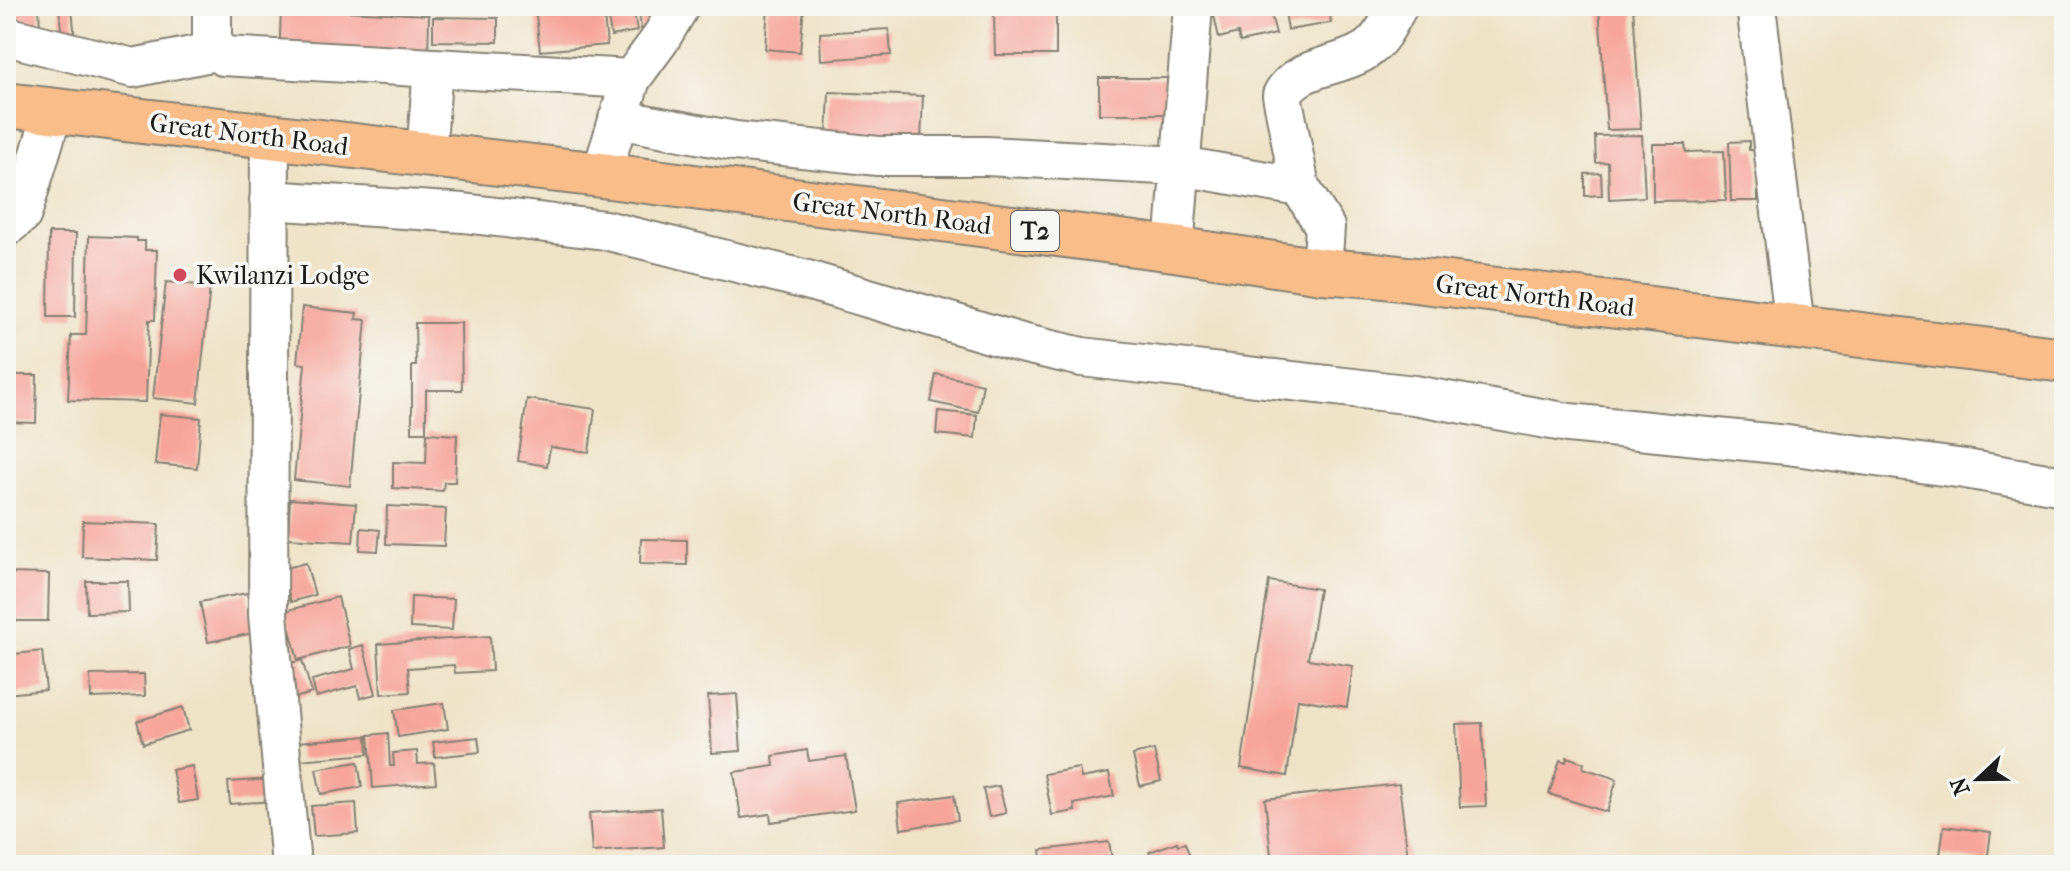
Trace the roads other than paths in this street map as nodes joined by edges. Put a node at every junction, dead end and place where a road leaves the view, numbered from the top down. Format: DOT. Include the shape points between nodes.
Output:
graph roads {
  1 [pos="212,6"];
  2 [pos="680,6"];
  3 [pos="1193,6"];
  4 [pos="1398,6"];
  5 [pos="1756,6"];
  6 [pos="6,36"];
  7 [pos="216,51"];
  8 [pos="133,68"];
  9 [pos="433,68"];
  10 [pos="631,79"];
  11 [pos="6,105"];
  12 [pos="53,111"];
  13 [pos="618,119"];
  14 [pos="128,120"];
  15 [pos="270,136"];
  16 [pos="426,154"];
  17 [pos="878,156"];
  18 [pos="1181,166"];
  19 [pos="601,175"];
  20 [pos="1300,187"];
  21 [pos="269,200"];
  22 [pos="870,210"];
  23 [pos="6,227"];
  24 [pos="1174,249"];
  25 [pos="1322,271"];
  26 [pos="1795,327"];
  27 [pos="2064,360"];
  28 [pos="2064,486"];
  29 [pos="291,865"];
  1 -- 7 [label="street"];
  2 -- 10 [label="street"];
  3 -- 18 [label="street"];
  4 -- 20 [label="street" via="1367,49 1287,85 1282,95"];
  5 -- 26 [label="street"];
  6 -- 8 [label="street"];
  7 -- 8 [label="street"];
  7 -- 9 [label="street" via="228,57"];
  8 -- 14 [label="street"];
  9 -- 10 [label="street"];
  9 -- 16 [label="street"];
  10 -- 13 [label="street"];
  11 -- 12 [label="highway, Great North Road / T2"];
  12 -- 14 [label="highway, Great North Road / T2"];
  12 -- 23 [label="street" via="22,214"];
  13 -- 17 [label="street" via="735,141"];
  13 -- 19 [label="street"];
  14 -- 15 [label="highway, Great North Road / T2"];
  15 -- 16 [label="highway, Great North Road / T2"];
  15 -- 21 [label="street"];
  16 -- 19 [label="highway, Great North Road / T2"];
  17 -- 18 [label="street"];
  17 -- 22 [label="street"];
  18 -- 20 [label="street"];
  18 -- 24 [label="street"];
  19 -- 22 [label="highway, Great North Road / T2"];
  20 -- 25 [label="street" via="1325,227"];
  21 -- 28 [label="street" via="463,213 605,230 1082,357 1414,395 1569,423 1787,445"];
  21 -- 29 [label="street" via="268,614"];
  22 -- 24 [label="highway, Great North Road / T2"];
  24 -- 25 [label="highway, Great North Road / T2"];
  25 -- 26 [label="highway, Great North Road / T2"];
  26 -- 27 [label="highway, Great North Road / T2"];
}
